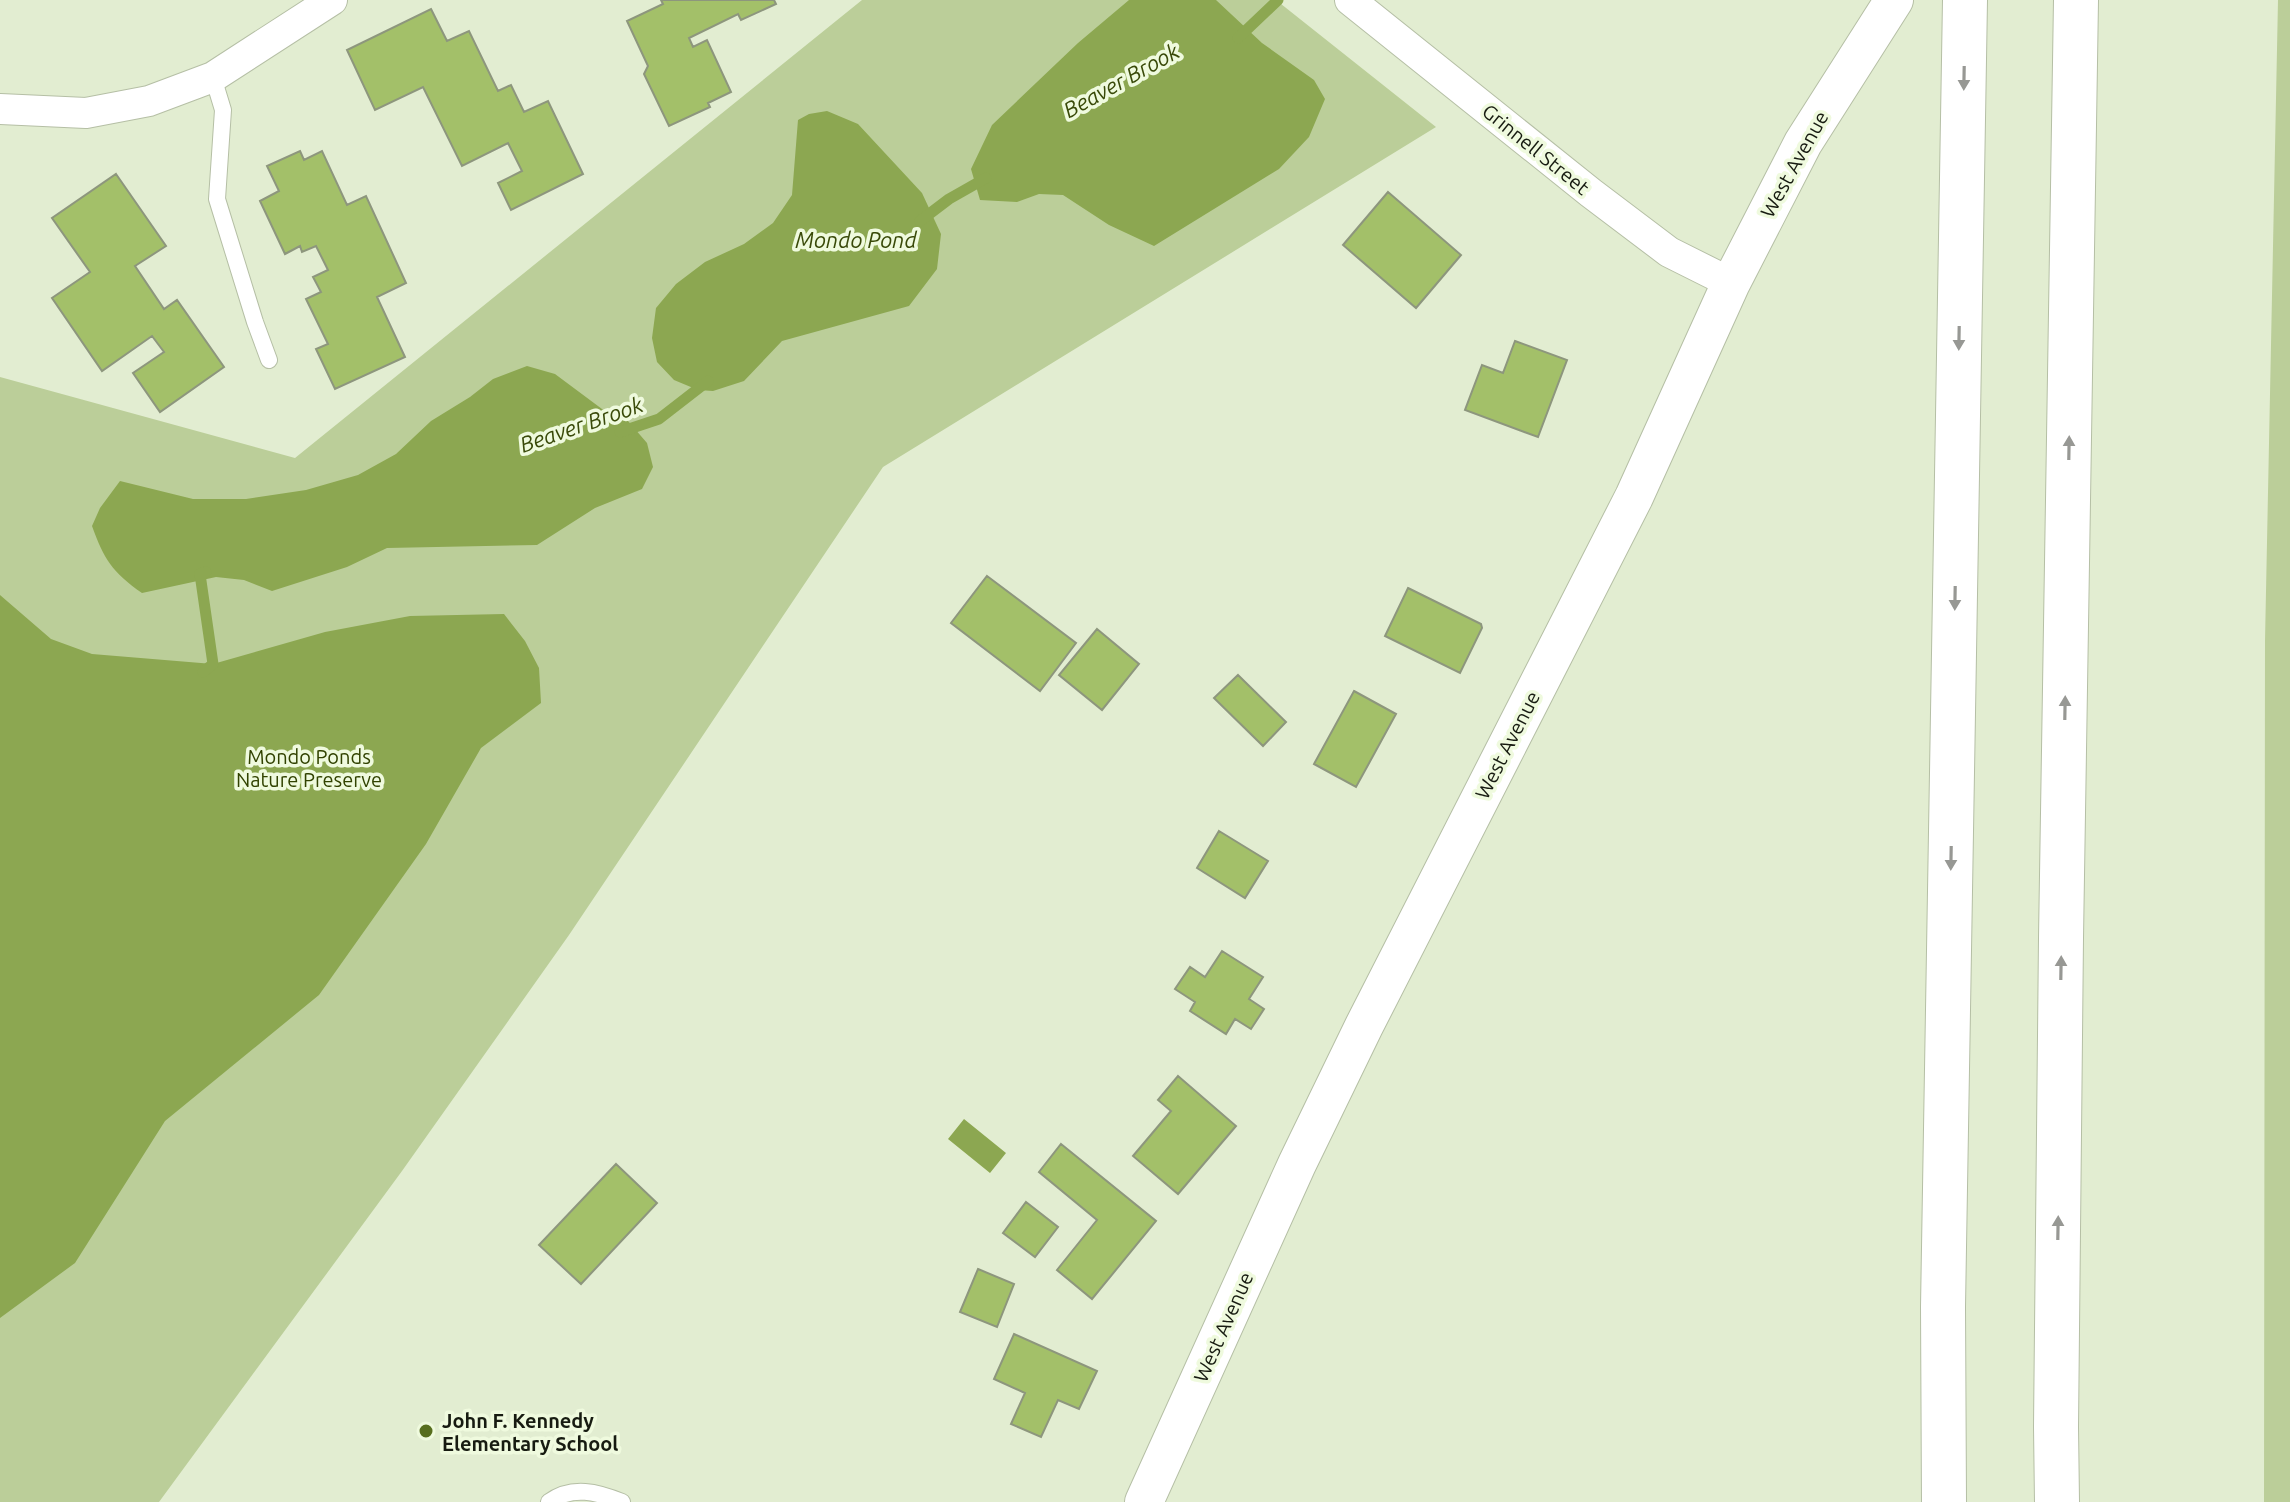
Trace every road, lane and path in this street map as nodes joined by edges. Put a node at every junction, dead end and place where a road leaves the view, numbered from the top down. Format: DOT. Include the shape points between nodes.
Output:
graph roads {
  1 [pos="332,0"];
  2 [pos="1350,0"];
  3 [pos="1894,0"];
  4 [pos="1965,0"];
  5 [pos="2076,0"];
  6 [pos="213,77"];
  7 [pos="0,109"];
  8 [pos="1731,283"];
  9 [pos="269,360"];
  10 [pos="2057,1289"];
  11 [pos="1943,1307"];
  12 [pos="549,1502"];
  13 [pos="622,1502"];
  14 [pos="1144,1502"];
  15 [pos="1926,1502"];
  16 [pos="1944,1502"];
  17 [pos="2057,1502"];
  18 [pos="2080,1502"];
  1 -- 6 [label="street"];
  2 -- 8 [label="street, Grinnell Street" via="1669,252"];
  3 -- 8 [label="street, West Avenue" via="1803,143"];
  4 -- 11 [label="highway, one-way"];
  10 -- 5 [label="highway, one-way"];
  6 -- 7 [label="street" via="149,101 86,113"];
  6 -- 9 [label="lane" via="223,110 217,199"];
  8 -- 14 [label="street, West Avenue" via="1634,497 1297,1164"];
  10 -- 17 [label="highway"];
  10 -- 18 [label="highway"];
  11 -- 15 [label="highway"];
  11 -- 16 [label="highway"];
  12 -- 13 [label="lane" via="581,1491"];
}
